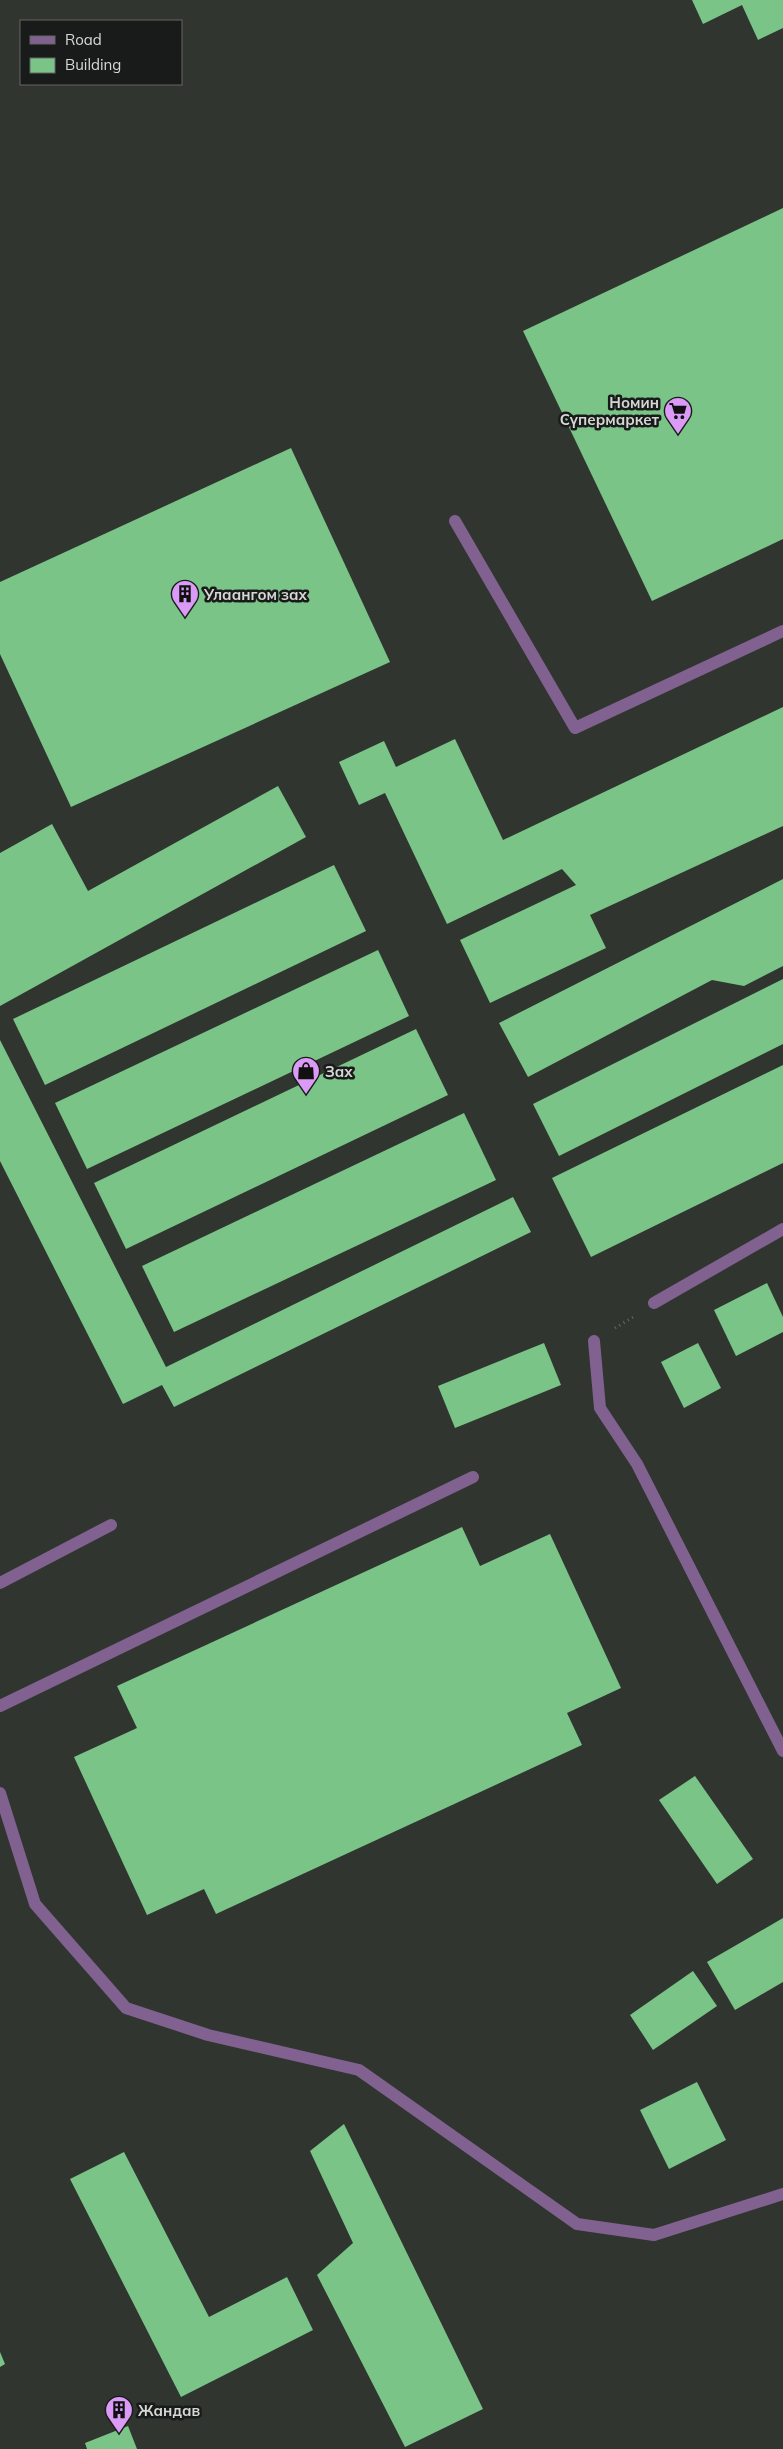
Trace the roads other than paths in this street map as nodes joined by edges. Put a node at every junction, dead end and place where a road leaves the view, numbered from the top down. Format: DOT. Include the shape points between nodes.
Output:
graph roads {
  1 [pos="455,521"];
  2 [pos="783,631"];
  3 [pos="783,1229"];
  4 [pos="654,1303"];
  5 [pos="594,1341"];
  6 [pos="474,1477"];
  7 [pos="111,1525"];
  8 [pos="0,1583"];
  9 [pos="0,1706"];
  10 [pos="783,1752"];
  11 [pos="0,1793"];
  12 [pos="783,2194"];
  1 -- 2 [label="street" via="575,728"];
  3 -- 4 [label="street"];
  5 -- 10 [label="street" via="600,1408 637,1464"];
  6 -- 9 [label="street"];
  7 -- 8 [label="street"];
  11 -- 12 [label="street" via="35,1904 126,2008 208,2035 359,2070 577,2224 654,2235"];
}
